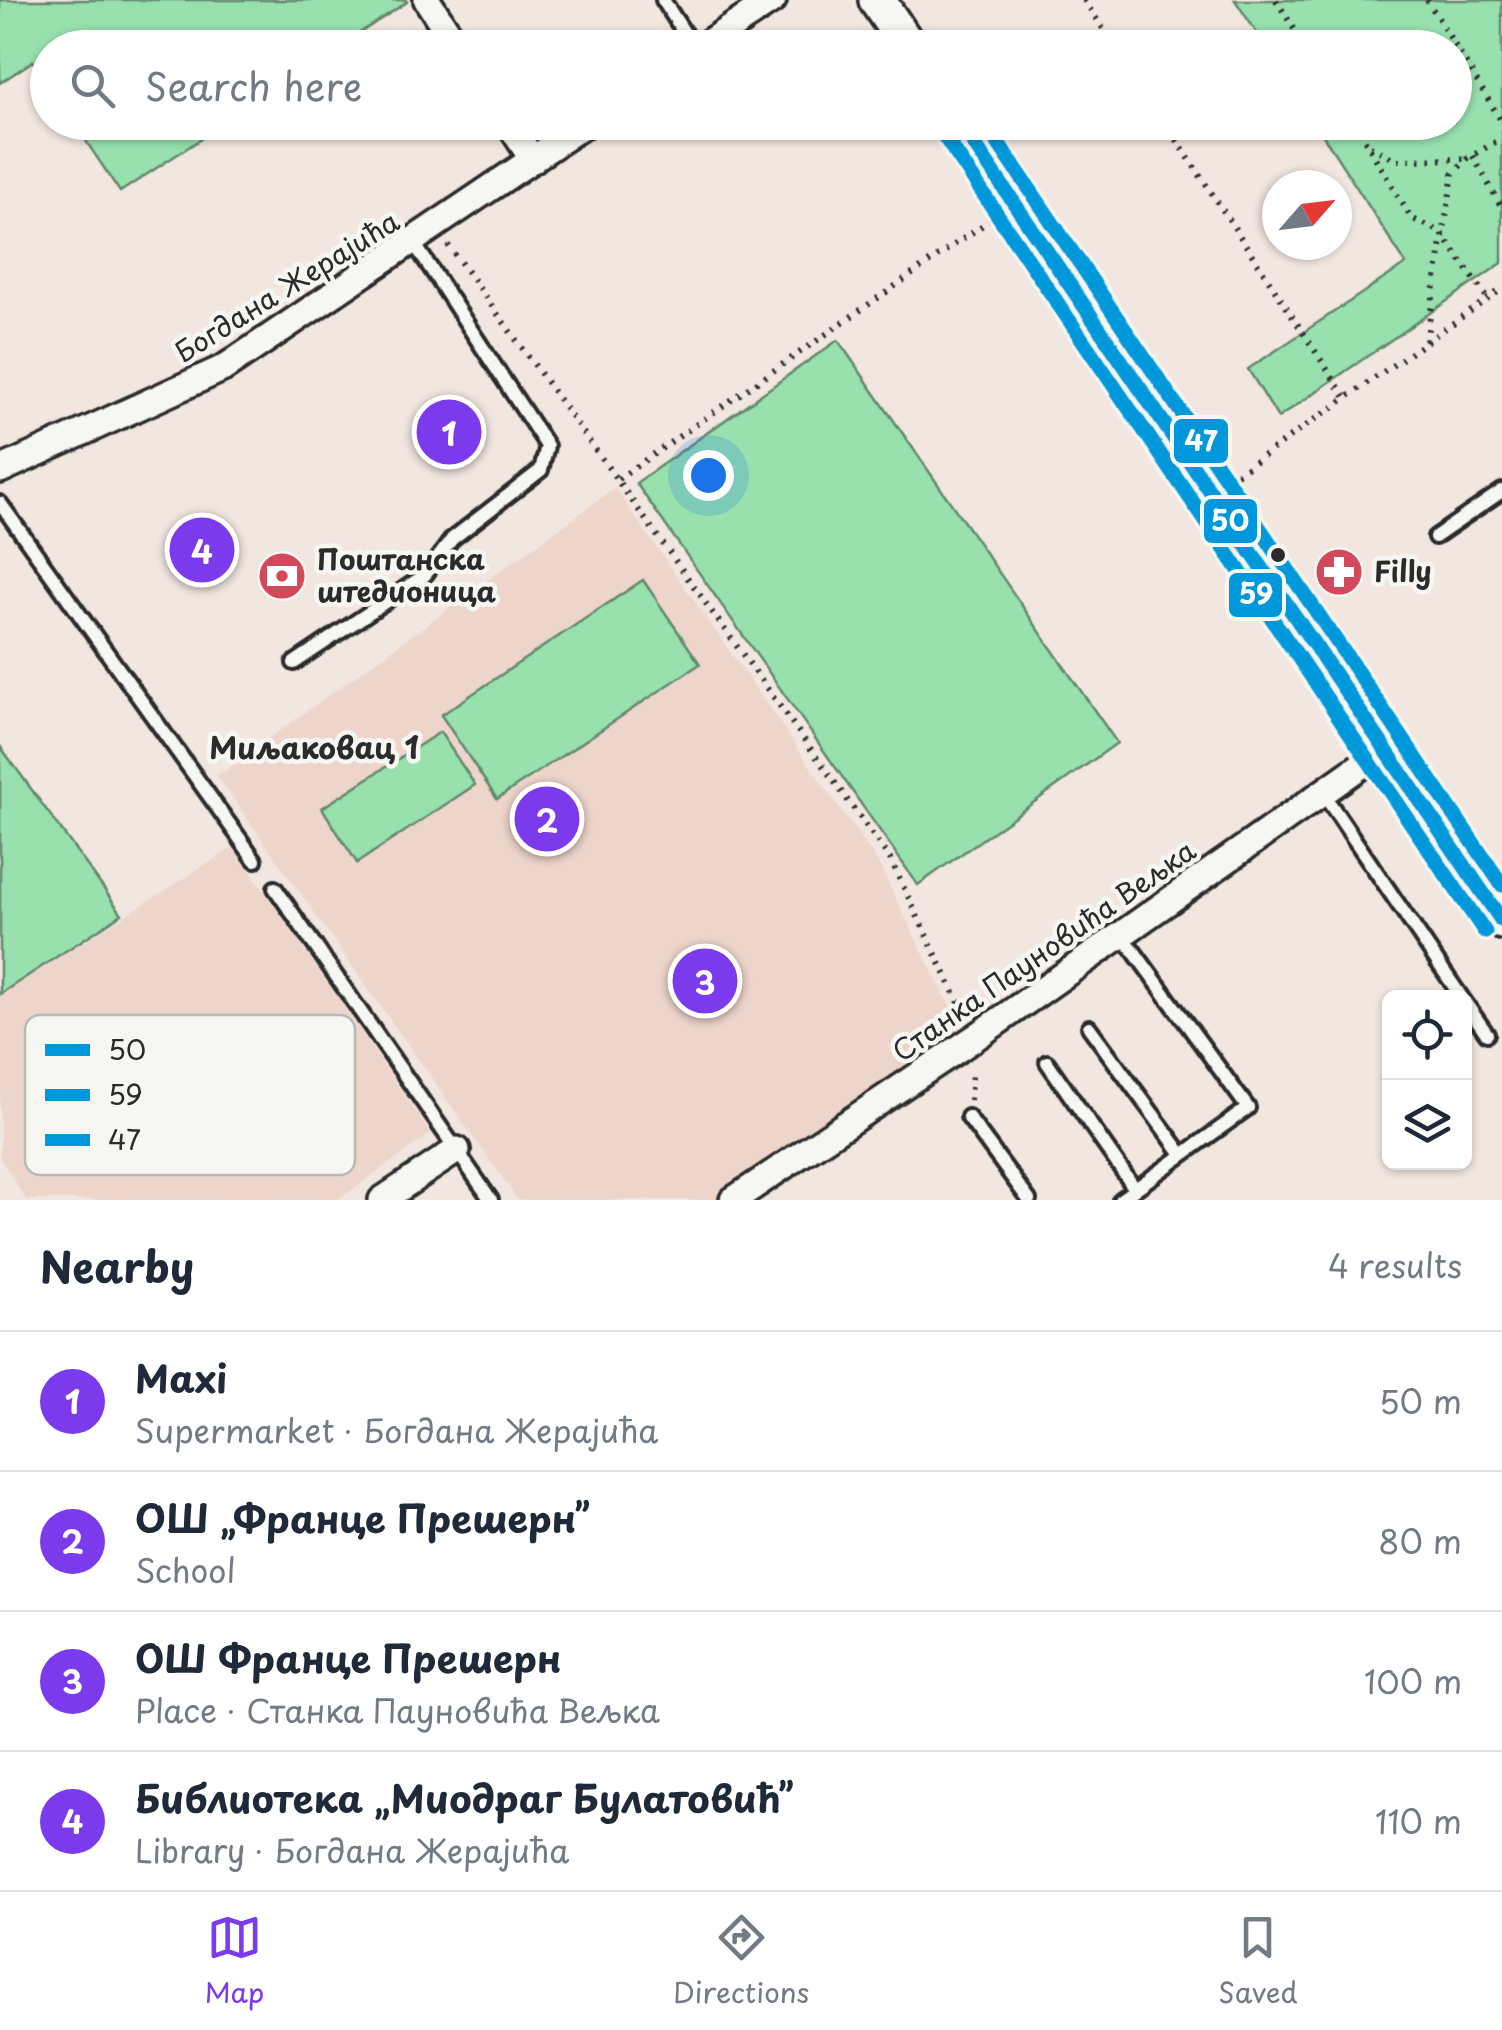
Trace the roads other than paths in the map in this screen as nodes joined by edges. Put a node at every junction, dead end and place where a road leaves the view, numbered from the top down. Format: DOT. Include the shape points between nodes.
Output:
graph roads {
  1 [pos="427,0"];
  2 [pos="663,0"];
  3 [pos="773,0"];
  4 [pos="877,0"];
  5 [pos="446,30"];
  6 [pos="684,30"];
  7 [pos="726,30"];
  8 [pos="897,30"];
  9 [pos="519,140"];
  10 [pos="561,140"];
  11 [pos="971,140"];
  12 [pos="532,160"];
  13 [pos="424,236"];
  14 [pos="0,470"];
  15 [pos="1502,491"];
  16 [pos="0,503"];
  17 [pos="1435,536"];
  18 [pos="294,664"];
  19 [pos="1386,748"];
  20 [pos="1322,792"];
  21 [pos="255,860"];
  22 [pos="274,888"];
  23 [pos="1502,921"];
  24 [pos="1122,936"];
  25 [pos="1457,990"];
  26 [pos="1472,1012"];
  27 [pos="1089,1026"];
  28 [pos="1487,1034"];
  29 [pos="1047,1062"];
  30 [pos="968,1116"];
  31 [pos="456,1150"];
  32 [pos="1182,1154"];
  33 [pos="1136,1189"];
  34 [pos="382,1200"];
  35 [pos="491,1200"];
  36 [pos="733,1200"];
  37 [pos="1029,1200"];
  38 [pos="1120,1200"];
  1 -- 5 [label="street"];
  2 -- 6 [label="lane"];
  3 -- 7 [label="street"];
  4 -- 8 [label="main road"];
  9 -- 12 [label="street"];
  10 -- 12 [label="street, Богдана Жерајића"];
  11 -- 19 [label="main road"];
  12 -- 13 [label="street, Богдана Жерајића"];
  13 -- 14 [label="street, Богдана Жерајића" via="224,368"];
  13 -- 18 [label="lane" via="547,446 541,470 452,539 425,575"];
  15 -- 17 [label="lane"];
  16 -- 21 [label="lane"];
  19 -- 20 [label="street, Станка Пауновића Вељка"];
  19 -- 23 [label="main road"];
  20 -- 24 [label="street, Станка Пауновића Вељка"];
  20 -- 25 [label="lane"];
  22 -- 31 [label="lane"];
  24 -- 32 [label="lane" via="1248,1108"];
  24 -- 36 [label="street, Станка Пауновића Вељка"];
  26 -- 28 [label="lane"];
  27 -- 32 [label="lane"];
  29 -- 33 [label="lane"];
  30 -- 37 [label="lane"];
  31 -- 34 [label="street"];
  31 -- 35 [label="lane"];
  32 -- 33 [label="lane"];
  33 -- 38 [label="lane"];
}
